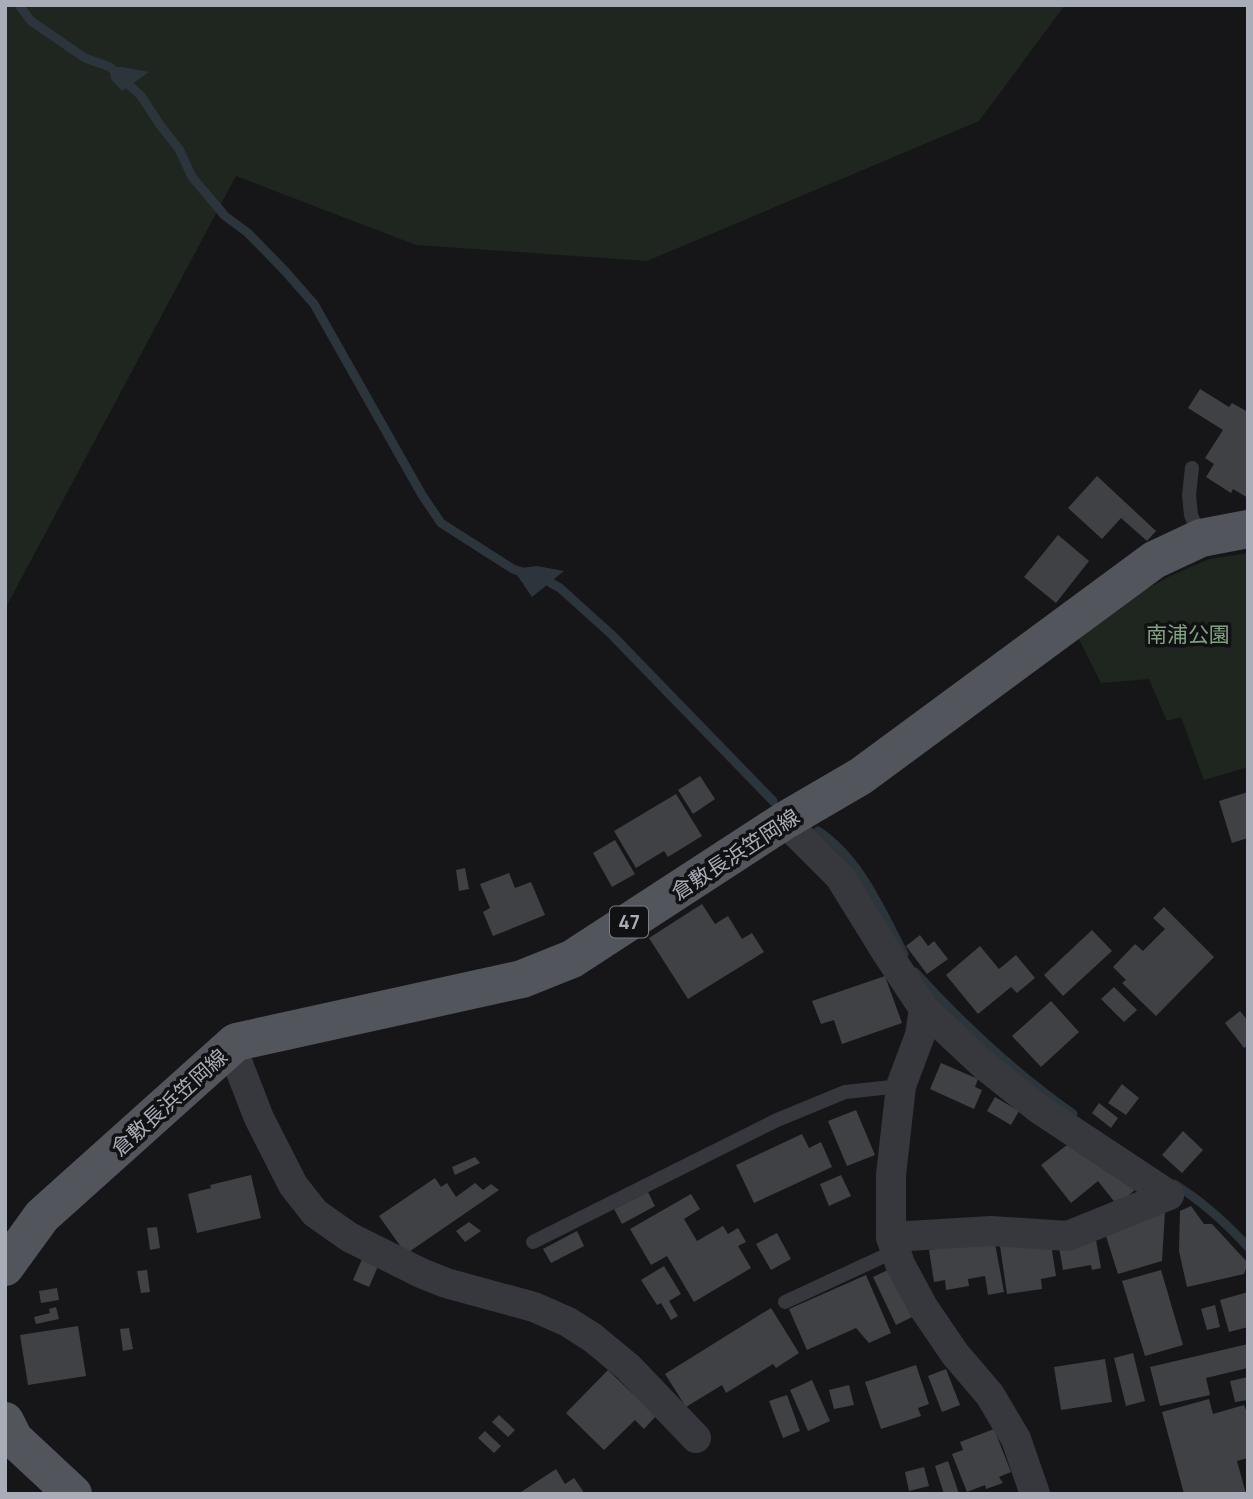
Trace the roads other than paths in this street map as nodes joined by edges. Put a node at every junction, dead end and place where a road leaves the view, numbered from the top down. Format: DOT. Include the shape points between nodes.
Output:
graph roads {
  1 [pos="1192,468"];
  2 [pos="1248,528"];
  3 [pos="1201,538"];
  4 [pos="784,821"];
  5 [pos="924,1009"];
  6 [pos="231,1046"];
  7 [pos="901,1086"];
  8 [pos="533,1242"];
  9 [pos="893,1244"];
  10 [pos="5,1267"];
  11 [pos="785,1302"];
  12 [pos="5,1422"];
  13 [pos="696,1438"];
  14 [pos="74,1494"];
  15 [pos="1035,1494"];
  1 -- 3 [label="lane" via="1191,515"];
  2 -- 3 [label="main road, 倉敷長浜笠岡線 / 47"];
  3 -- 4 [label="main road, 倉敷長浜笠岡線 / 47" via="1154,560 861,776"];
  4 -- 5 [label="street" via="841,877"];
  4 -- 6 [label="main road, 倉敷長浜笠岡線 / 47" via="572,959 508,982"];
  5 -- 7 [label="street" via="920,1035"];
  5 -- 9 [label="street" via="1039,1109 1169,1195 1068,1236 991,1231"];
  6 -- 10 [label="main road, 倉敷長浜笠岡線 / 47" via="43,1216"];
  6 -- 13 [label="street" via="259,1118 293,1185 315,1213 349,1237 421,1273 568,1322 628,1367"];
  7 -- 8 [label="lane" via="845,1091 777,1120"];
  7 -- 9 [label="street" via="891,1175"];
  9 -- 11 [label="lane"];
  9 -- 15 [label="street" via="923,1307 990,1395 1016,1439"];
  12 -- 14 [label="main road" via="14,1439"];
}
